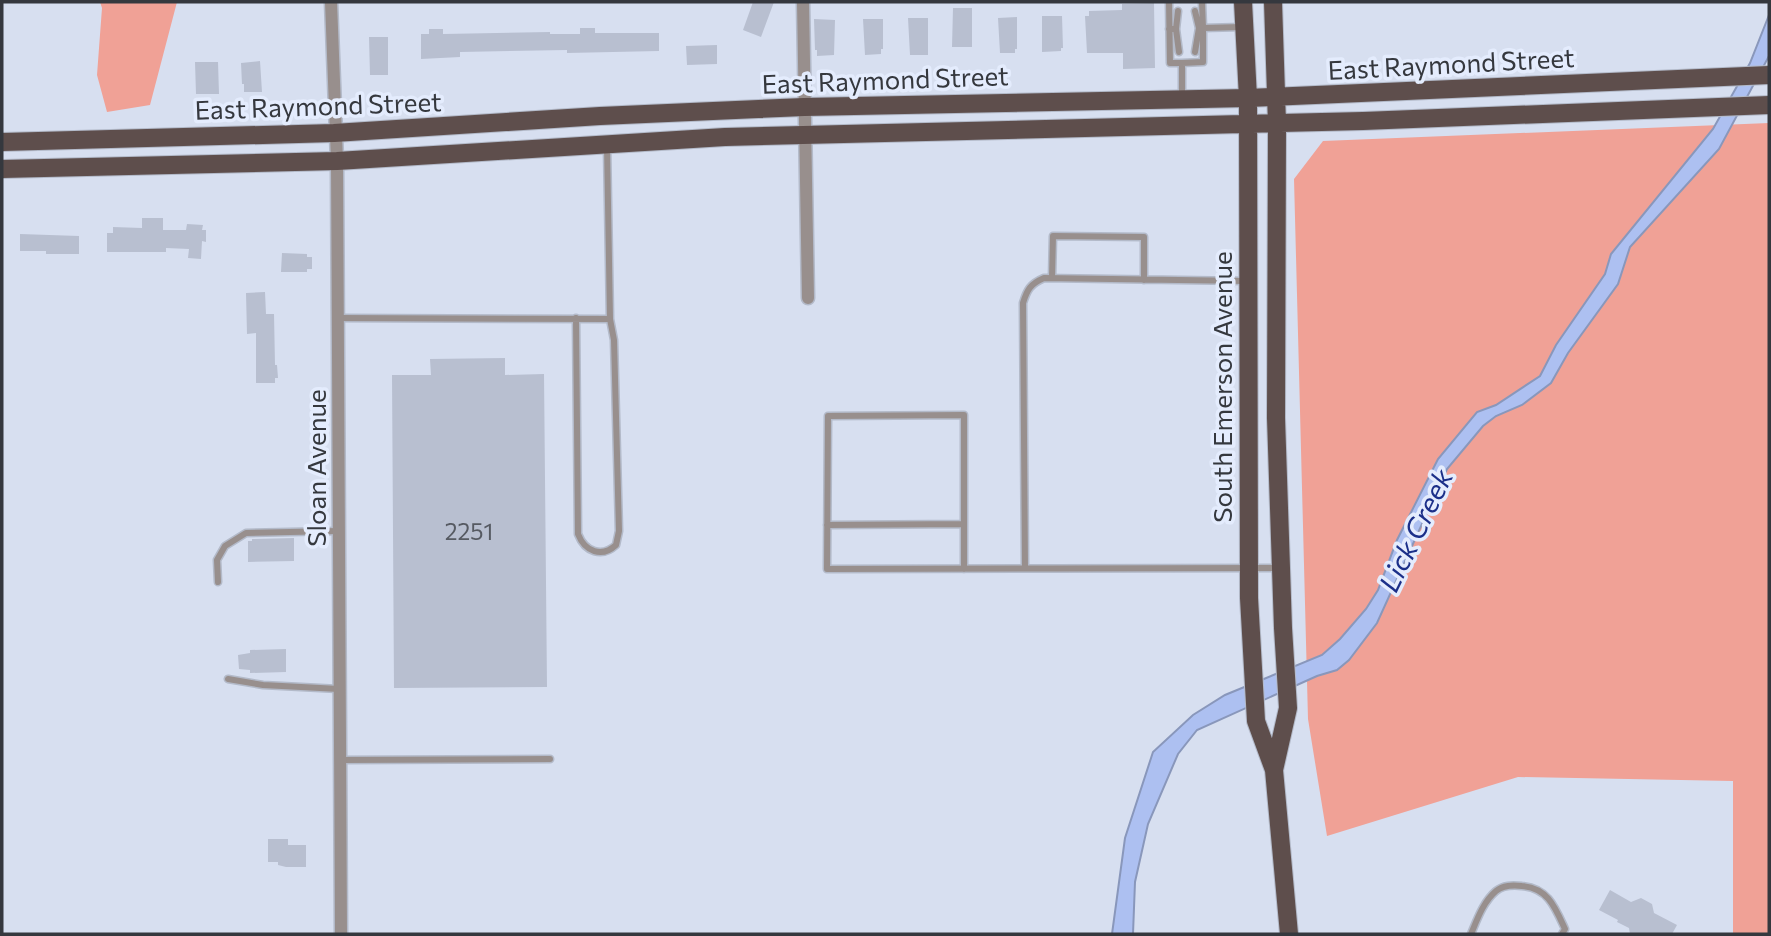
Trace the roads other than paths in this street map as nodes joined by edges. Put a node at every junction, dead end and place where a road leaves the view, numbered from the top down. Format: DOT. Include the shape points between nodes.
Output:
graph roads {
  1 [pos="331,2"];
  2 [pos="803,2"];
  3 [pos="1169,2"];
  4 [pos="1202,2"];
  5 [pos="1243,2"];
  6 [pos="1273,2"];
  7 [pos="1195,10"];
  8 [pos="1178,11"];
  9 [pos="1199,26"];
  10 [pos="1175,27"];
  11 [pos="1244,27"];
  12 [pos="1179,37"];
  13 [pos="1195,37"];
  14 [pos="1179,52"];
  15 [pos="1195,52"];
  16 [pos="1182,62"];
  17 [pos="1769,75"];
  18 [pos="1276,97"];
  19 [pos="1248,98"];
  20 [pos="1182,99"];
  21 [pos="1765,105"];
  22 [pos="804,107"];
  23 [pos="1248,124"];
  24 [pos="1277,124"];
  25 [pos="334,133"];
  26 [pos="805,135"];
  27 [pos="2,142"];
  28 [pos="607,144"];
  29 [pos="337,161"];
  30 [pos="2,169"];
  31 [pos="1052,278"];
  32 [pos="1144,280"];
  33 [pos="1248,281"];
  34 [pos="808,298"];
  35 [pos="337,318"];
  36 [pos="576,318"];
  37 [pos="610,319"];
  38 [pos="964,524"];
  39 [pos="827,525"];
  40 [pos="338,531"];
  41 [pos="1025,568"];
  42 [pos="1248,568"];
  43 [pos="1282,568"];
  44 [pos="964,569"];
  45 [pos="218,582"];
  46 [pos="228,679"];
  47 [pos="340,689"];
  48 [pos="550,759"];
  49 [pos="340,760"];
  50 [pos="1274,770"];
  51 [pos="341,934"];
  52 [pos="1289,934"];
  53 [pos="1471,934"];
  54 [pos="1562,934"];
  1 -- 25 [label="street, Sloan Avenue"];
  2 -- 22 [label="street"];
  3 -- 10 [label="lane"];
  4 -- 9 [label="lane"];
  5 -- 11 [label="main road, South Emerson Avenue"];
  6 -- 18 [label="main road, South Emerson Avenue"];
  7 -- 9 [label="lane"];
  8 -- 10 [label="lane"];
  9 -- 11 [label="lane"];
  9 -- 13 [label="lane"];
  9 -- 15 [label="lane"];
  9 -- 16 [label="lane" via="1203,62"];
  10 -- 12 [label="lane"];
  10 -- 14 [label="lane"];
  10 -- 16 [label="lane" via="1170,62"];
  11 -- 19 [label="main road, South Emerson Avenue"];
  16 -- 20 [label="lane"];
  17 -- 18 [label="main road, East Raymond Street"];
  18 -- 19 [label="main road, East Raymond Street"];
  18 -- 24 [label="main road, South Emerson Avenue"];
  19 -- 20 [label="main road, East Raymond Street"];
  19 -- 23 [label="main road, South Emerson Avenue"];
  20 -- 22 [label="main road, East Raymond Street"];
  21 -- 24 [label="main road, East Raymond Street"];
  22 -- 25 [label="main road, East Raymond Street"];
  22 -- 26 [label="street"];
  23 -- 24 [label="main road, East Raymond Street"];
  23 -- 26 [label="main road, East Raymond Street"];
  23 -- 33 [label="main road, South Emerson Avenue"];
  24 -- 43 [label="main road, South Emerson Avenue" via="1276,418"];
  25 -- 27 [label="main road, East Raymond Street"];
  25 -- 29 [label="street, Sloan Avenue"];
  26 -- 28 [label="main road, East Raymond Street"];
  26 -- 34 [label="street"];
  28 -- 29 [label="main road, East Raymond Street"];
  28 -- 37 [label="lane"];
  29 -- 30 [label="main road, East Raymond Street"];
  29 -- 35 [label="street, Sloan Avenue"];
  31 -- 32 [label="lane"];
  31 -- 32 [label="lane" via="1053,236 1144,237"];
  31 -- 41 [label="lane" via="1034,282 1023,303"];
  32 -- 33 [label="lane"];
  33 -- 42 [label="main road, South Emerson Avenue"];
  35 -- 36 [label="lane"];
  35 -- 40 [label="street, Sloan Avenue"];
  36 -- 37 [label="lane"];
  36 -- 37 [label="lane" via="578,534 585,546 598,553 616,545 619,531"];
  38 -- 39 [label="lane"];
  38 -- 39 [label="lane" via="964,415 828,415"];
  38 -- 44 [label="lane"];
  39 -- 44 [label="lane" via="827,569"];
  40 -- 45 [label="lane" via="246,533 225,546 217,560"];
  40 -- 47 [label="street, Sloan Avenue"];
  41 -- 42 [label="lane"];
  41 -- 44 [label="lane"];
  42 -- 43 [label="lane"];
  42 -- 50 [label="main road, South Emerson Avenue" via="1256,721"];
  43 -- 50 [label="main road, South Emerson Avenue" via="1288,708"];
  46 -- 47 [label="lane"];
  47 -- 49 [label="street, Sloan Avenue"];
  48 -- 49 [label="lane"];
  49 -- 51 [label="street, Sloan Avenue"];
  50 -- 52 [label="main road, South Emerson Avenue"];
  53 -- 54 [label="lane" via="1482,909 1496,891 1508,885 1545,892 1565,929"];
}
